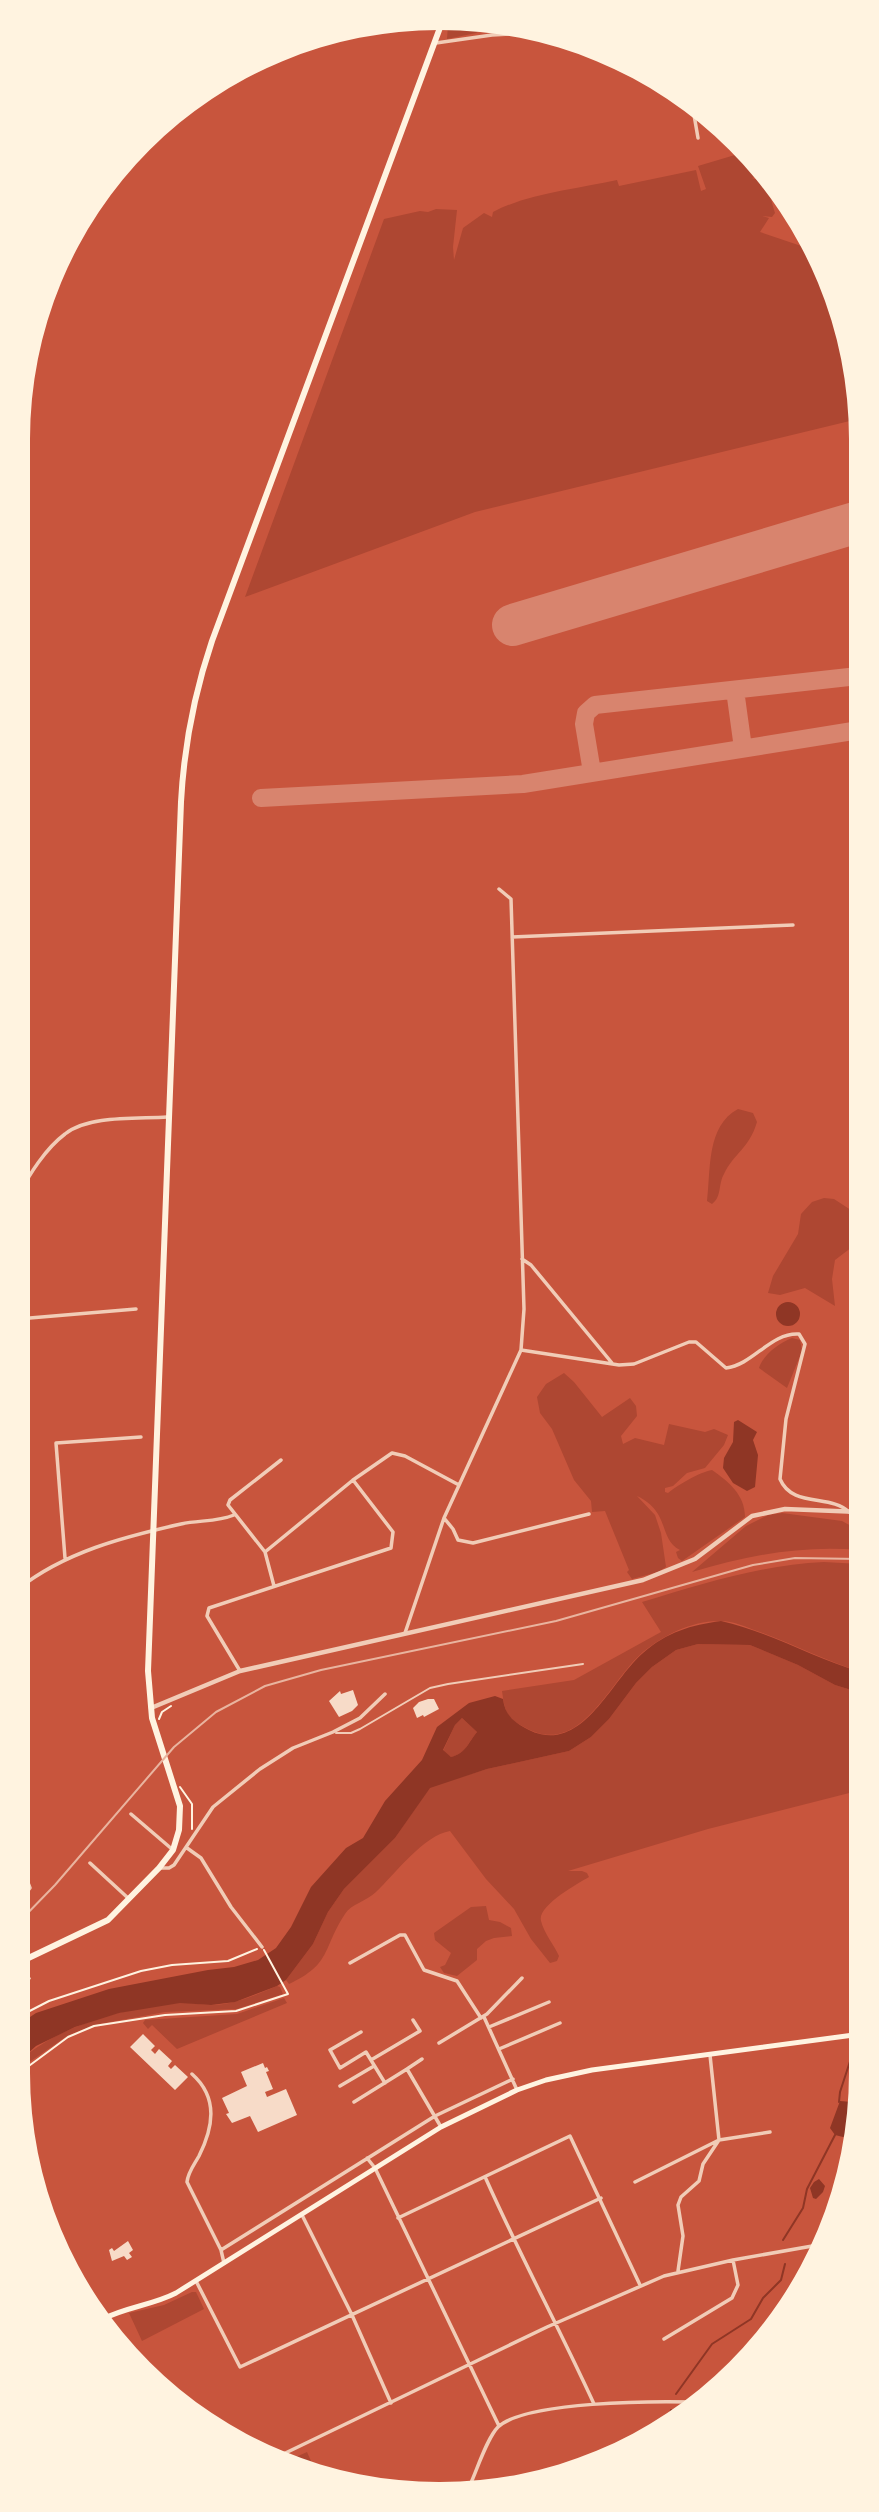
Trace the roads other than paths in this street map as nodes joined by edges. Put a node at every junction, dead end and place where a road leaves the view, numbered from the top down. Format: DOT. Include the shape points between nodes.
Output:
graph roads {
  1 [pos="439,30"];
  2 [pos="501,35"];
  3 [pos="434,43"];
  4 [pos="695,119"];
  5 [pos="698,138"];
  6 [pos="499,890"];
  7 [pos="793,925"];
  8 [pos="512,937"];
  9 [pos="169,1117"];
  10 [pos="30,1177"];
  11 [pos="522,1259"];
  12 [pos="136,1309"];
  13 [pos="30,1318"];
  14 [pos="521,1350"];
  15 [pos="613,1364"];
  16 [pos="141,1437"];
  17 [pos="281,1460"];
  18 [pos="353,1480"];
  19 [pos="460,1485"];
  20 [pos="849,1511"];
  21 [pos="849,1512"];
  22 [pos="589,1514"];
  23 [pos="234,1515"];
  24 [pos="444,1518"];
  25 [pos="152,1532"];
  26 [pos="265,1552"];
  27 [pos="65,1558"];
  28 [pos="30,1580"];
  29 [pos="274,1586"];
  30 [pos="405,1633"];
  31 [pos="583,1664"];
  32 [pos="240,1671"];
  33 [pos="385,1694"];
  34 [pos="150,1708"];
  35 [pos="333,1732"];
  36 [pos="131,1814"];
  37 [pos="187,1848"];
  38 [pos="173,1850"];
  39 [pos="90,1863"];
  40 [pos="159,1868"];
  41 [pos="130,1899"];
  42 [pos="261,1947"];
  43 [pos="30,1957"];
  44 [pos="350,1963"];
  45 [pos="522,1978"];
  46 [pos="549,2002"];
  47 [pos="482,2018"];
  48 [pos="413,2020"];
  49 [pos="560,2023"];
  50 [pos="489,2027"];
  51 [pos="360,2032"];
  52 [pos="849,2036"];
  53 [pos="439,2043"];
  54 [pos="499,2049"];
  55 [pos="710,2054"];
  56 [pos="422,2059"];
  57 [pos="371,2060"];
  58 [pos="374,2066"];
  59 [pos="407,2069"];
  60 [pos="192,2074"];
  61 [pos="513,2078"];
  62 [pos="385,2083"];
  63 [pos="340,2086"];
  64 [pos="517,2091"];
  65 [pos="354,2102"];
  66 [pos="435,2116"];
  67 [pos="441,2127"];
  68 [pos="769,2132"];
  69 [pos="719,2140"];
  70 [pos="367,2158"];
  71 [pos="375,2168"];
  72 [pos="485,2178"];
  73 [pos="635,2182"];
  74 [pos="601,2198"];
  75 [pos="301,2214"];
  76 [pos="398,2218"];
  77 [pos="513,2240"];
  78 [pos="810,2246"];
  79 [pos="220,2250"];
  80 [pos="733,2260"];
  81 [pos="224,2263"];
  82 [pos="678,2271"];
  83 [pos="196,2281"];
  84 [pos="428,2281"];
  85 [pos="640,2286"];
  86 [pos="352,2315"];
  87 [pos="110,2316"];
  88 [pos="556,2325"];
  89 [pos="664,2339"];
  90 [pos="469,2366"];
  91 [pos="683,2402"];
  92 [pos="391,2403"];
  93 [pos="594,2404"];
  94 [pos="499,2426"];
  95 [pos="287,2452"];
  96 [pos="472,2481"];
  1 -- 3 [label="main road"];
  2 -- 3 [label="street"];
  3 -- 9 [label="main road" via="219,621 195,699 181,802"];
  4 -- 5 [label="street"];
  6 -- 8 [label="street" via="511,899"];
  7 -- 8 [label="street"];
  8 -- 11 [label="street"];
  9 -- 10 [label="street" via="94,1121 72,1129 47,1152"];
  9 -- 25 [label="main road"];
  11 -- 14 [label="street"];
  11 -- 15 [label="street"];
  12 -- 13 [label="street"];
  14 -- 15 [label="street"];
  14 -- 19 [label="street"];
  15 -- 20 [label="street" via="634,1364 696,1342 722,1366 731,1368 787,1335 799,1334 805,1344 786,1419 780,1479 793,1494"];
  16 -- 27 [label="street" via="56,1443"];
  17 -- 23 [label="street" via="229,1502"];
  18 -- 19 [label="street" via="392,1454 405,1456"];
  18 -- 26 [label="street"];
  18 -- 29 [label="street" via="393,1532 391,1548"];
  19 -- 24 [label="street"];
  21 -- 30 [label="street" via="785,1509 752,1516 695,1559 643,1580"];
  22 -- 24 [label="street" via="472,1543 458,1540"];
  23 -- 25 [label="street"];
  23 -- 26 [label="street"];
  24 -- 30 [label="street"];
  25 -- 27 [label="street"];
  25 -- 34 [label="main road"];
  26 -- 29 [label="street"];
  27 -- 28 [label="street"];
  29 -- 32 [label="street" via="208,1608 207,1616"];
  30 -- 32 [label="street"];
  31 -- 35 [label="lane" via="430,1688 360,1729"];
  32 -- 34 [label="street"];
  33 -- 35 [label="street" via="360,1718"];
  34 -- 38 [label="main road" via="181,1812"];
  35 -- 37 [label="street" via="293,1748 260,1769 213,1807"];
  36 -- 38 [label="street"];
  37 -- 40 [label="street" via="172,1867"];
  37 -- 42 [label="street" via="201,1858"];
  38 -- 40 [label="main road"];
  39 -- 41 [label="street"];
  40 -- 41 [label="main road"];
  41 -- 43 [label="main road" via="100,1925"];
  44 -- 47 [label="street" via="405,1935 424,1970 457,1981"];
  45 -- 47 [label="street"];
  46 -- 50 [label="street"];
  47 -- 50 [label="street"];
  47 -- 53 [label="street"];
  48 -- 57 [label="street" via="420,2031"];
  49 -- 54 [label="street"];
  50 -- 54 [label="street"];
  51 -- 57 [label="street" via="330,2050 340,2068 366,2052"];
  52 -- 55 [label="main road"];
  54 -- 61 [label="street"];
  55 -- 64 [label="main road" via="568,2074"];
  55 -- 69 [label="street"];
  56 -- 59 [label="street"];
  57 -- 58 [label="street"];
  58 -- 62 [label="street"];
  58 -- 63 [label="street"];
  59 -- 62 [label="street"];
  59 -- 66 [label="street"];
  60 -- 79 [label="street" via="202,2084 213,2111 208,2136 187,2182"];
  61 -- 64 [label="street"];
  61 -- 66 [label="street"];
  62 -- 65 [label="street"];
  64 -- 67 [label="main road"];
  66 -- 67 [label="street"];
  66 -- 70 [label="street"];
  67 -- 71 [label="main road"];
  68 -- 69 [label="street"];
  69 -- 73 [label="street"];
  69 -- 82 [label="street" via="703,2164 699,2182 678,2205 683,2236"];
  70 -- 71 [label="street"];
  70 -- 79 [label="street"];
  71 -- 75 [label="main road"];
  71 -- 76 [label="street"];
  72 -- 74 [label="street" via="570,2137"];
  72 -- 76 [label="street"];
  72 -- 77 [label="street"];
  74 -- 77 [label="street"];
  74 -- 85 [label="street"];
  75 -- 81 [label="main road"];
  75 -- 86 [label="street"];
  76 -- 84 [label="street"];
  77 -- 84 [label="street"];
  77 -- 88 [label="street"];
  78 -- 80 [label="street"];
  79 -- 81 [label="street"];
  80 -- 82 [label="street"];
  80 -- 89 [label="street" via="738,2285 732,2298"];
  81 -- 83 [label="main road"];
  82 -- 85 [label="street"];
  83 -- 86 [label="street" via="240,2367"];
  83 -- 87 [label="main road" via="164,2299"];
  84 -- 86 [label="street"];
  84 -- 90 [label="street"];
  85 -- 88 [label="street"];
  86 -- 92 [label="street"];
  88 -- 90 [label="street"];
  88 -- 93 [label="street"];
  90 -- 92 [label="street"];
  90 -- 94 [label="street"];
  91 -- 93 [label="street"];
  92 -- 95 [label="street"];
  93 -- 94 [label="street" via="522,2416"];
  94 -- 96 [label="street"];
}
